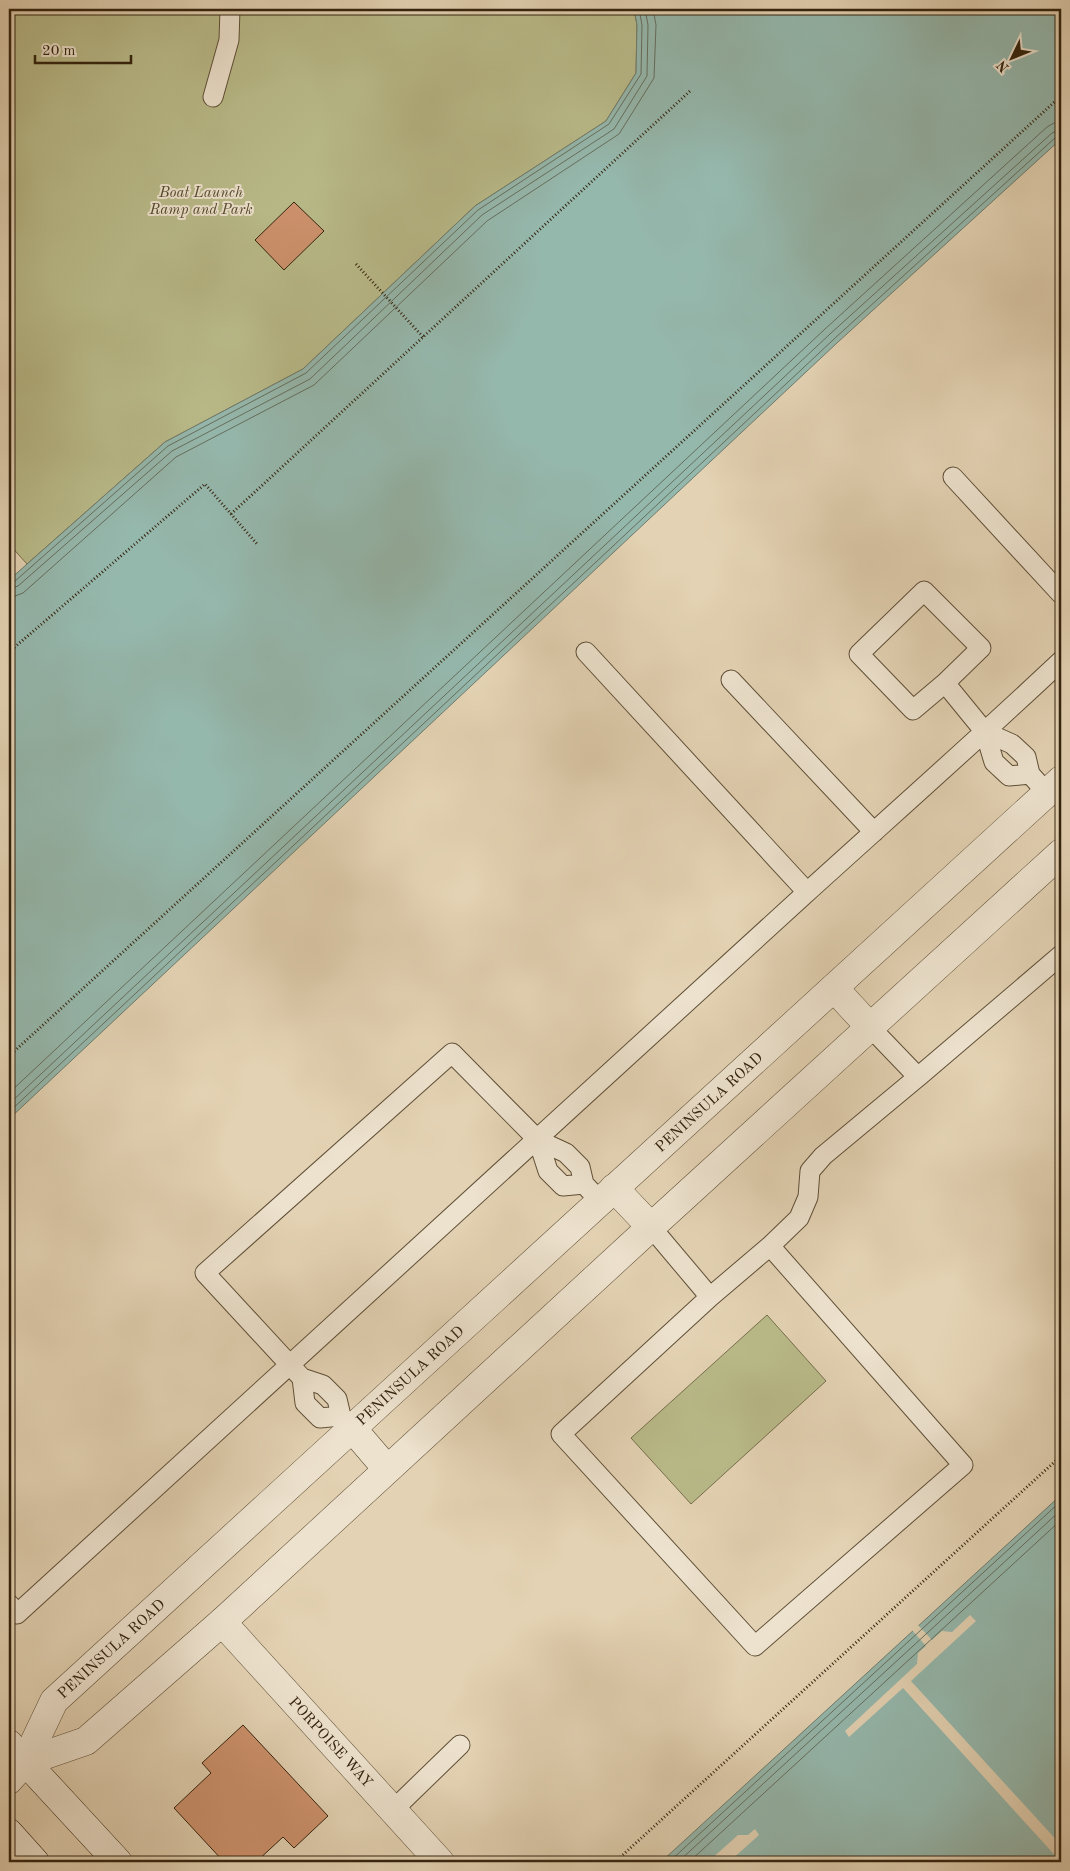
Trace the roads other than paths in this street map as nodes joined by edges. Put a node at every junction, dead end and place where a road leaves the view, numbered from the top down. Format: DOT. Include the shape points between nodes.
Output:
graph roads {
  1 [pos="230,9"];
  2 [pos="213,97"];
  3 [pos="953,477"];
  4 [pos="1061,594"];
  5 [pos="586,652"];
  6 [pos="1061,661"];
  7 [pos="731,680"];
  8 [pos="945,682"];
  9 [pos="985,732"];
  10 [pos="1046,782"];
  11 [pos="874,832"];
  12 [pos="1061,853"];
  13 [pos="807,892"];
  14 [pos="1061,955"];
  15 [pos="834,988"];
  16 [pos="870,1027"];
  17 [pos="918,1077"];
  18 [pos="538,1140"];
  19 [pos="600,1191"];
  20 [pos="651,1227"];
  21 [pos="770,1246"];
  22 [pos="710,1297"];
  23 [pos="296,1371"];
  24 [pos="346,1422"];
  25 [pos="387,1469"];
  26 [pos="9,1604"];
  27 [pos="222,1622"];
  28 [pos="460,1745"];
  29 [pos="14,1762"];
  30 [pos="392,1811"];
  31 [pos="9,1834"];
  32 [pos="35,1862"];
  33 [pos="118,1862"];
  34 [pos="440,1862"];
  1 -- 2 [label="lane" via="229,40"];
  3 -- 4 [label="lane"];
  5 -- 13 [label="lane"];
  6 -- 9 [label="lane"];
  7 -- 11 [label="lane"];
  8 -- 8 [label="lane" via="981,648 924,591 859,654 913,710"];
  8 -- 9 [label="lane"];
  9 -- 10 [label="lane" via="1012,744"];
  9 -- 10 [label="lane" via="994,762 1009,776"];
  9 -- 11 [label="lane"];
  10 -- 15 [label="street, PENINSULA ROAD"];
  11 -- 13 [label="lane"];
  12 -- 16 [label="street"];
  13 -- 18 [label="lane"];
  14 -- 17 [label="lane"];
  15 -- 16 [label="street"];
  15 -- 19 [label="street, PENINSULA ROAD"];
  16 -- 17 [label="lane"];
  16 -- 20 [label="street"];
  17 -- 21 [label="lane" via="823,1156 810,1171 808,1197 800,1218"];
  18 -- 19 [label="lane" via="566,1153"];
  18 -- 19 [label="lane" via="548,1172 563,1186"];
  18 -- 23 [label="lane"];
  18 -- 23 [label="lane" via="452,1053 205,1273"];
  19 -- 20 [label="street"];
  19 -- 24 [label="street, PENINSULA ROAD"];
  20 -- 22 [label="lane"];
  20 -- 25 [label="street"];
  21 -- 22 [label="lane"];
  21 -- 22 [label="lane" via="963,1465 755,1646 561,1434"];
  23 -- 24 [label="lane" via="323,1385 337,1399"];
  23 -- 24 [label="lane" via="305,1403 320,1418"];
  23 -- 26 [label="lane" via="17,1614"];
  24 -- 25 [label="street"];
  24 -- 29 [label="street, PENINSULA ROAD" via="54,1701"];
  25 -- 27 [label="street"];
  27 -- 29 [label="street" via="86,1741"];
  27 -- 30 [label="street, PORPOISE WAY"];
  28 -- 30 [label="lane"];
  29 -- 33 [label="street"];
  30 -- 34 [label="street, PORPOISE WAY"];
  31 -- 32 [label="street"];
}
